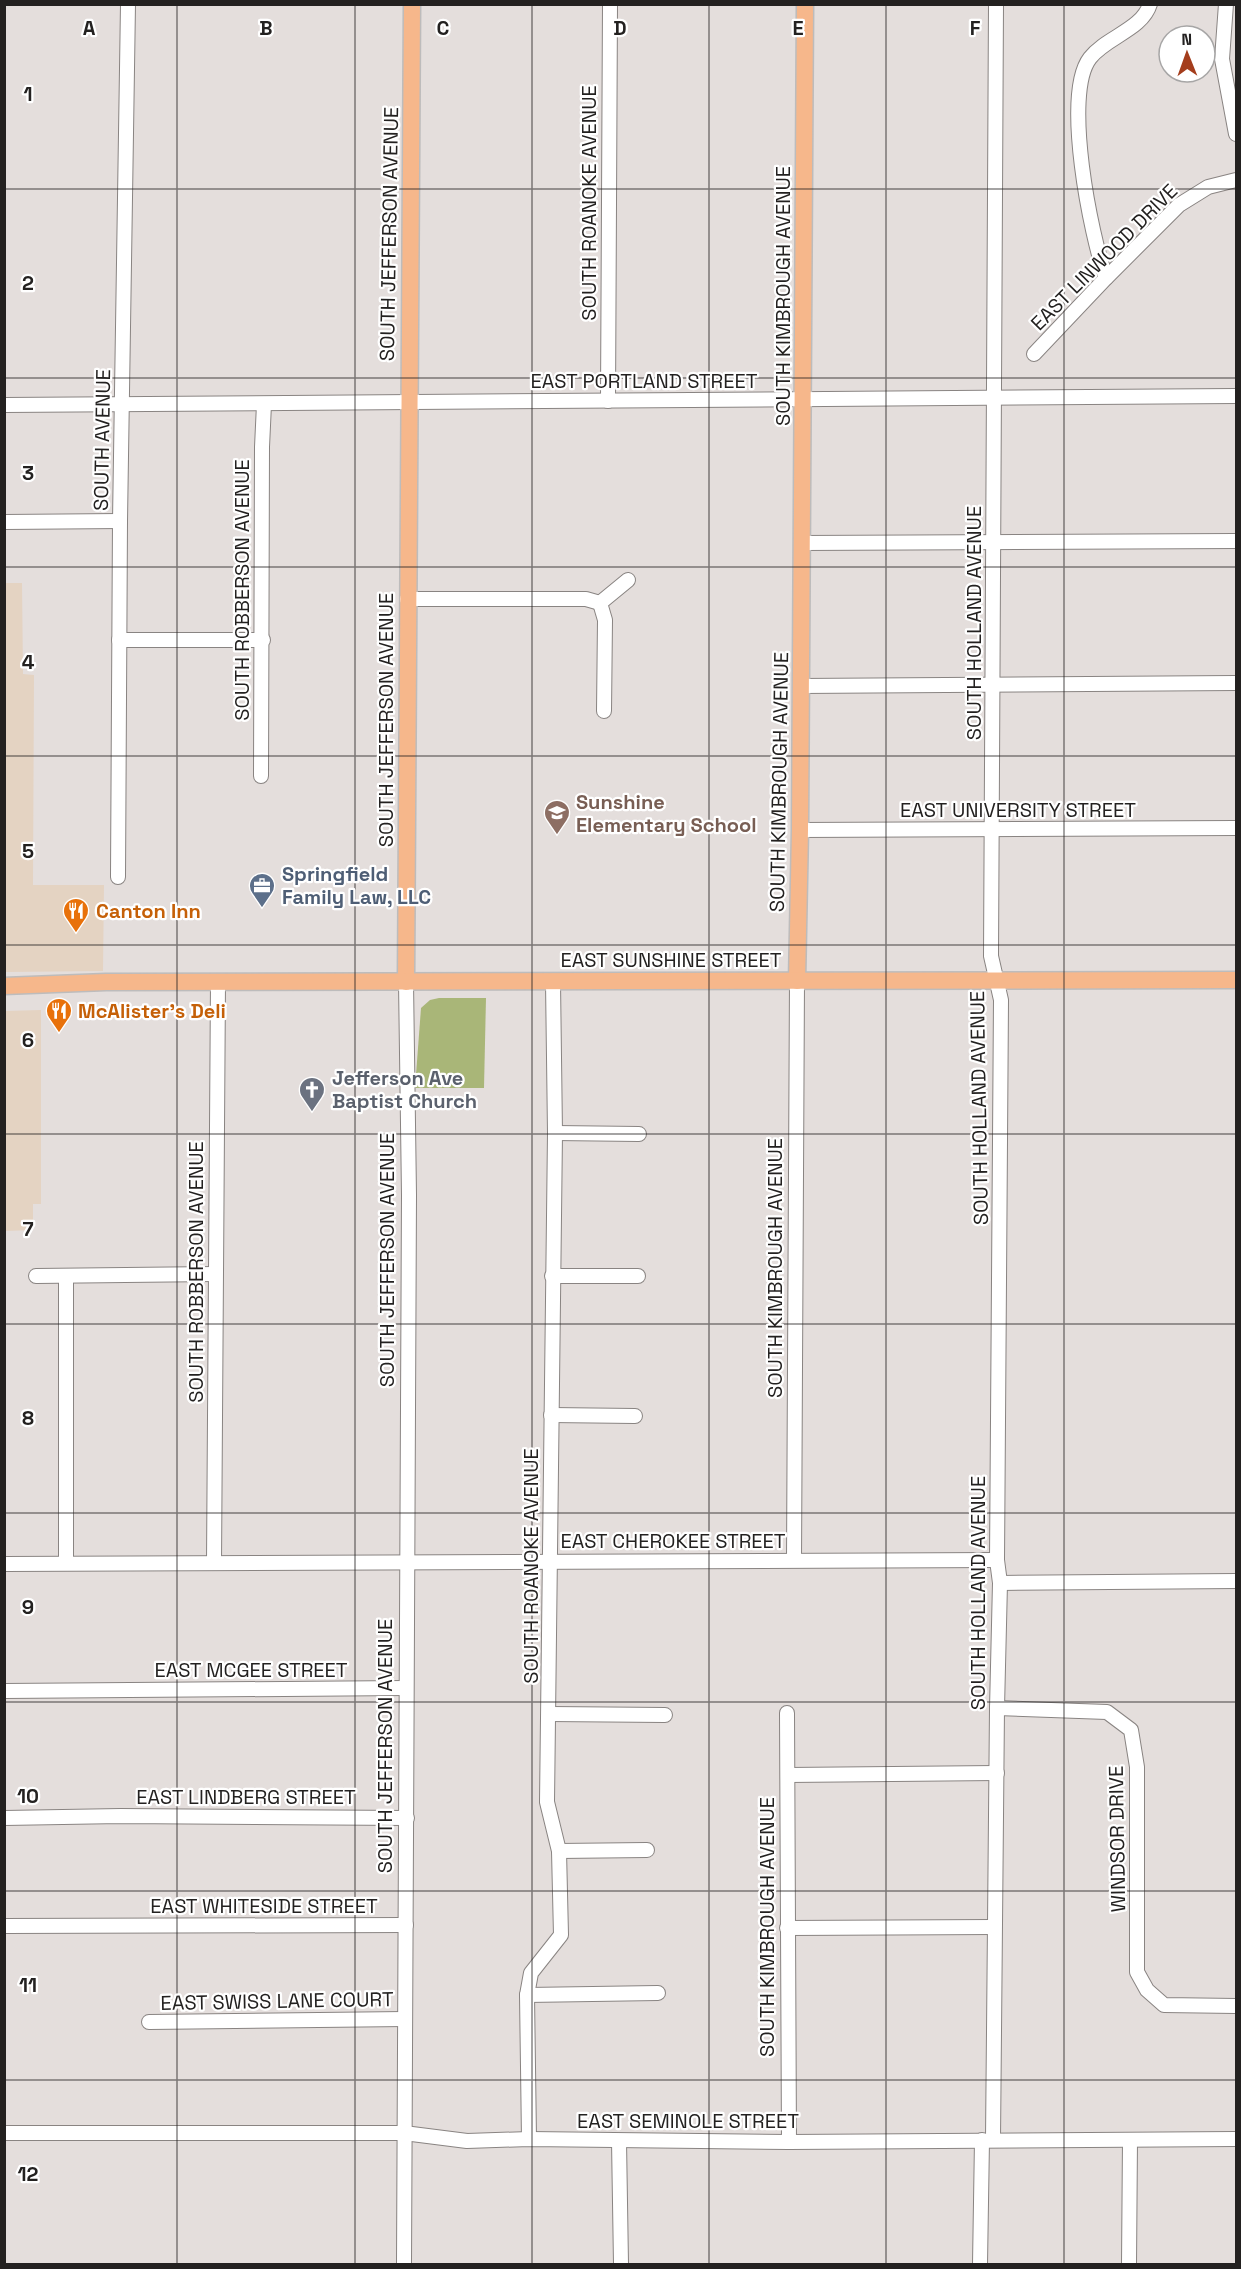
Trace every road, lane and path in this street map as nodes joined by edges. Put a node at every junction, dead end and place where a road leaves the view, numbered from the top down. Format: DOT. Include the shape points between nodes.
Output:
graph roads {
  1 [pos="128,4"];
  2 [pos="412,4"];
  3 [pos="610,4"];
  4 [pos="806,4"];
  5 [pos="996,4"];
  6 [pos="1150,4"];
  7 [pos="1226,4"];
  8 [pos="1236,134"];
  9 [pos="1236,180"];
  10 [pos="1106,278"];
  11 [pos="1034,354"];
  12 [pos="1236,396"];
  13 [pos="994,397"];
  14 [pos="803,399"];
  15 [pos="608,401"];
  16 [pos="409,402"];
  17 [pos="123,404"];
  18 [pos="264,404"];
  19 [pos="4,405"];
  20 [pos="120,521"];
  21 [pos="4,522"];
  22 [pos="1236,541"];
  23 [pos="993,542"];
  24 [pos="802,543"];
  25 [pos="628,580"];
  26 [pos="407,599"];
  27 [pos="600,603"];
  28 [pos="120,639"];
  29 [pos="263,640"];
  30 [pos="1236,682"];
  31 [pos="993,685"];
  32 [pos="801,686"];
  33 [pos="604,711"];
  34 [pos="261,776"];
  35 [pos="1236,828"];
  36 [pos="993,829"];
  37 [pos="800,830"];
  38 [pos="118,877"];
  39 [pos="997,980"];
  40 [pos="1236,980"];
  41 [pos="798,981"];
  42 [pos="218,982"];
  43 [pos="406,982"];
  44 [pos="553,982"];
  45 [pos="4,986"];
  46 [pos="555,1133"];
  47 [pos="639,1134"];
  48 [pos="215,1274"];
  49 [pos="36,1276"];
  50 [pos="66,1276"];
  51 [pos="552,1276"];
  52 [pos="638,1276"];
  53 [pos="551,1415"];
  54 [pos="635,1416"];
  55 [pos="794,1560"];
  56 [pos="997,1560"];
  57 [pos="551,1561"];
  58 [pos="214,1562"];
  59 [pos="407,1562"];
  60 [pos="66,1563"];
  61 [pos="4,1564"];
  62 [pos="1236,1581"];
  63 [pos="1000,1583"];
  64 [pos="406,1688"];
  65 [pos="4,1691"];
  66 [pos="997,1708"];
  67 [pos="787,1713"];
  68 [pos="550,1714"];
  69 [pos="665,1715"];
  70 [pos="997,1773"];
  71 [pos="788,1775"];
  72 [pos="4,1818"];
  73 [pos="407,1818"];
  74 [pos="647,1850"];
  75 [pos="559,1851"];
  76 [pos="406,1925"];
  77 [pos="4,1926"];
  78 [pos="994,1927"];
  79 [pos="787,1928"];
  80 [pos="658,1993"];
  81 [pos="527,1995"];
  82 [pos="1236,2006"];
  83 [pos="405,2019"];
  84 [pos="149,2022"];
  85 [pos="4,2133"];
  86 [pos="404,2133"];
  87 [pos="529,2139"];
  88 [pos="1236,2139"];
  89 [pos="620,2140"];
  90 [pos="988,2140"];
  91 [pos="1130,2140"];
  92 [pos="789,2142"];
  93 [pos="404,2265"];
  94 [pos="621,2265"];
  95 [pos="980,2265"];
  96 [pos="1129,2265"];
  1 -- 17 [label="street, SOUTH AVENUE"];
  2 -- 16 [label="main road, SOUTH JEFFERSON AVENUE"];
  3 -- 15 [label="street, SOUTH ROANOKE AVENUE"];
  4 -- 14 [label="main road, SOUTH KIMBROUGH AVENUE"];
  5 -- 13 [label="street, SOUTH HOLLAND AVENUE"];
  6 -- 10 [label="street" via="1146,16 1090,58 1079,91 1080,161"];
  7 -- 8 [label="street" via="1222,59"];
  9 -- 10 [label="street, EAST LINWOOD DRIVE" via="1208,187 1179,205"];
  10 -- 11 [label="street, EAST LINWOOD DRIVE"];
  12 -- 13 [label="street, EAST PORTLAND STREET"];
  13 -- 14 [label="street, EAST PORTLAND STREET"];
  13 -- 23 [label="street, SOUTH HOLLAND AVENUE"];
  14 -- 15 [label="street, EAST PORTLAND STREET"];
  14 -- 24 [label="main road, SOUTH KIMBROUGH AVENUE"];
  15 -- 16 [label="street, EAST PORTLAND STREET"];
  16 -- 18 [label="street, EAST PORTLAND STREET"];
  16 -- 26 [label="main road, SOUTH JEFFERSON AVENUE"];
  17 -- 18 [label="street, EAST PORTLAND STREET"];
  17 -- 19 [label="street, EAST PORTLAND STREET"];
  17 -- 20 [label="street, SOUTH AVENUE"];
  18 -- 29 [label="street, SOUTH ROBBERSON AVENUE"];
  20 -- 21 [label="street"];
  20 -- 28 [label="street, SOUTH AVENUE"];
  22 -- 23 [label="street"];
  23 -- 24 [label="street"];
  23 -- 31 [label="street, SOUTH HOLLAND AVENUE"];
  24 -- 32 [label="main road, SOUTH KIMBROUGH AVENUE"];
  25 -- 27 [label="street"];
  26 -- 27 [label="street" via="586,599"];
  26 -- 43 [label="main road, SOUTH JEFFERSON AVENUE"];
  27 -- 33 [label="street" via="605,620"];
  28 -- 29 [label="street"];
  28 -- 38 [label="street, SOUTH AVENUE"];
  29 -- 34 [label="street, SOUTH ROBBERSON AVENUE"];
  30 -- 31 [label="street"];
  31 -- 32 [label="street"];
  31 -- 36 [label="street, SOUTH HOLLAND AVENUE"];
  32 -- 37 [label="main road, SOUTH KIMBROUGH AVENUE"];
  35 -- 36 [label="street, EAST UNIVERSITY STREET"];
  36 -- 37 [label="street, EAST UNIVERSITY STREET"];
  36 -- 39 [label="street, SOUTH HOLLAND AVENUE" via="991,956"];
  37 -- 41 [label="main road, SOUTH KIMBROUGH AVENUE"];
  39 -- 40 [label="main road, EAST SUNSHINE STREET"];
  39 -- 41 [label="main road, EAST SUNSHINE STREET"];
  39 -- 56 [label="street, SOUTH HOLLAND AVENUE" via="1001,1000"];
  41 -- 44 [label="main road, EAST SUNSHINE STREET"];
  41 -- 55 [label="street, SOUTH KIMBROUGH AVENUE"];
  42 -- 43 [label="main road, EAST SUNSHINE STREET"];
  42 -- 45 [label="main road, EAST SUNSHINE STREET"];
  42 -- 48 [label="street, SOUTH ROBBERSON AVENUE"];
  43 -- 44 [label="main road, EAST SUNSHINE STREET"];
  43 -- 59 [label="street, SOUTH JEFFERSON AVENUE"];
  44 -- 46 [label="street, SOUTH ROANOKE AVENUE"];
  46 -- 47 [label="street"];
  46 -- 51 [label="street, SOUTH ROANOKE AVENUE"];
  48 -- 50 [label="street"];
  48 -- 58 [label="street, SOUTH ROBBERSON AVENUE"];
  49 -- 50 [label="street"];
  50 -- 60 [label="street"];
  51 -- 52 [label="street"];
  51 -- 53 [label="street, SOUTH ROANOKE AVENUE"];
  53 -- 54 [label="street"];
  53 -- 57 [label="street, SOUTH ROANOKE AVENUE"];
  55 -- 56 [label="street, EAST CHEROKEE STREET"];
  55 -- 57 [label="street, EAST CHEROKEE STREET"];
  56 -- 63 [label="street, SOUTH HOLLAND AVENUE"];
  57 -- 59 [label="street, EAST CHEROKEE STREET"];
  57 -- 68 [label="street, SOUTH ROANOKE AVENUE"];
  58 -- 59 [label="street, EAST CHEROKEE STREET"];
  58 -- 60 [label="street, EAST CHEROKEE STREET"];
  59 -- 64 [label="street, SOUTH JEFFERSON AVENUE"];
  60 -- 61 [label="street, EAST CHEROKEE STREET"];
  62 -- 63 [label="street"];
  63 -- 66 [label="street, SOUTH HOLLAND AVENUE"];
  64 -- 65 [label="street, EAST MCGEE STREET"];
  64 -- 73 [label="street, SOUTH JEFFERSON AVENUE"];
  66 -- 70 [label="street, SOUTH HOLLAND AVENUE"];
  66 -- 82 [label="street, WINDSOR DRIVE" via="1107,1712 1131,1730 1137,1767 1137,1972 1147,1990 1164,2005"];
  67 -- 71 [label="street, SOUTH KIMBROUGH AVENUE"];
  68 -- 69 [label="street"];
  68 -- 75 [label="street, SOUTH ROANOKE AVENUE" via="547,1802"];
  70 -- 71 [label="street"];
  70 -- 78 [label="street, SOUTH HOLLAND AVENUE"];
  71 -- 79 [label="street, SOUTH KIMBROUGH AVENUE"];
  72 -- 73 [label="street, EAST LINDBERG STREET"];
  73 -- 76 [label="street, SOUTH JEFFERSON AVENUE"];
  74 -- 75 [label="street"];
  75 -- 81 [label="street, SOUTH ROANOKE AVENUE" via="561,1935 531,1973"];
  76 -- 77 [label="street, EAST WHITESIDE STREET"];
  76 -- 83 [label="street, SOUTH JEFFERSON AVENUE"];
  78 -- 79 [label="street"];
  78 -- 90 [label="street, SOUTH HOLLAND AVENUE"];
  79 -- 92 [label="street, SOUTH KIMBROUGH AVENUE"];
  80 -- 81 [label="street"];
  81 -- 87 [label="street, SOUTH ROANOKE AVENUE"];
  83 -- 84 [label="street, EAST SWISS LANE COURT"];
  83 -- 86 [label="street, SOUTH JEFFERSON AVENUE"];
  85 -- 86 [label="street, EAST SEMINOLE STREET"];
  86 -- 87 [label="street, EAST SEMINOLE STREET" via="467,2140"];
  86 -- 93 [label="street, SOUTH JEFFERSON AVENUE"];
  87 -- 89 [label="street, EAST SEMINOLE STREET"];
  88 -- 91 [label="street, EAST SEMINOLE STREET"];
  89 -- 92 [label="street, EAST SEMINOLE STREET"];
  89 -- 94 [label="street"];
  90 -- 91 [label="street, EAST SEMINOLE STREET"];
  90 -- 92 [label="street, EAST SEMINOLE STREET"];
  90 -- 95 [label="street, SOUTH HOLLAND AVENUE"];
  91 -- 96 [label="street"];
}
